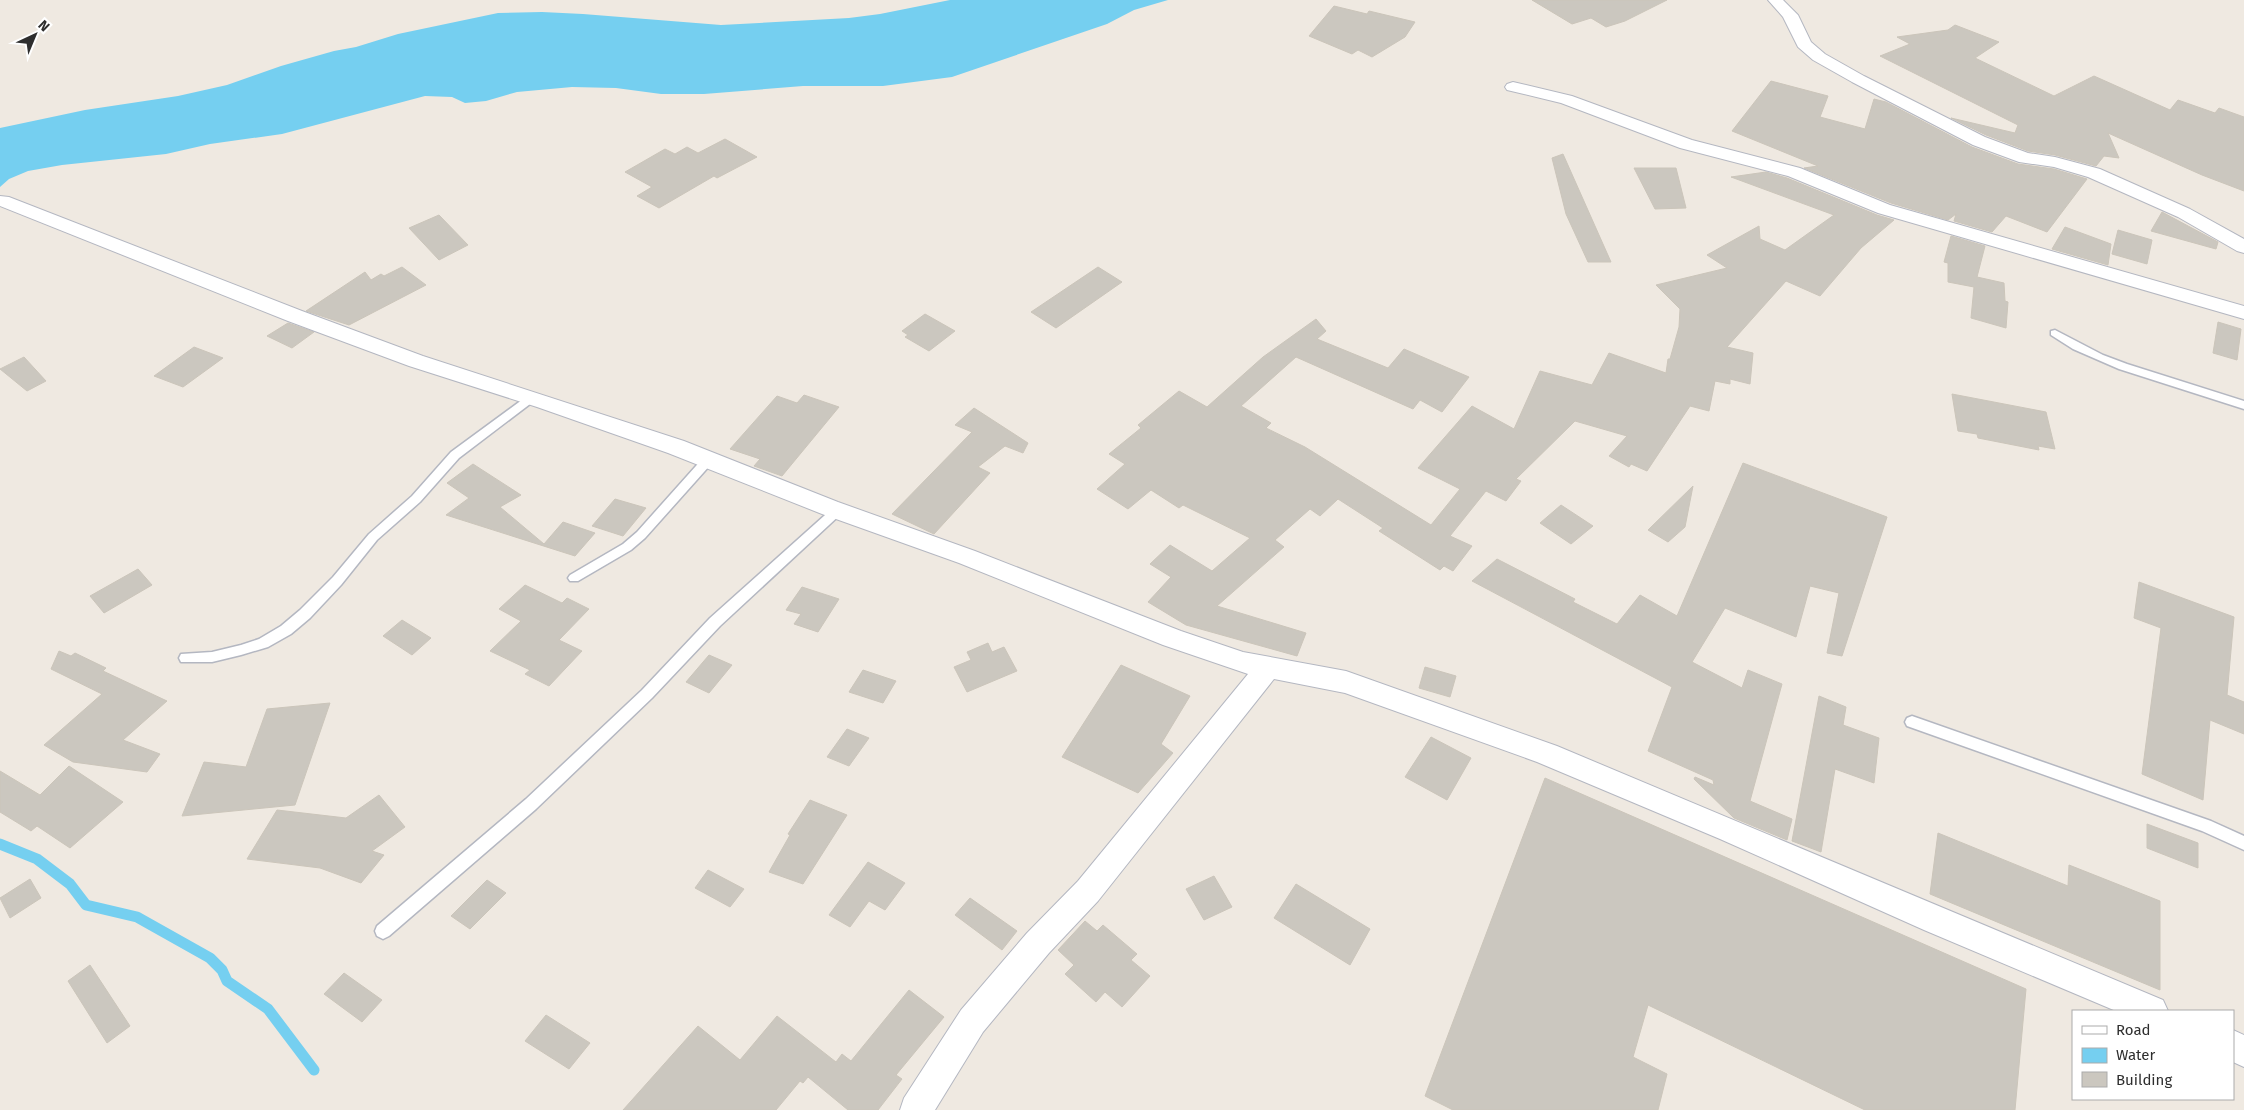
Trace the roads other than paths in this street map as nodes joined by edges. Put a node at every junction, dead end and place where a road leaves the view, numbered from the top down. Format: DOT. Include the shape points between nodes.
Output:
graph roads {
  1 [pos="1775,0"];
  2 [pos="1513,87"];
  3 [pos="3,200"];
  4 [pos="2244,247"];
  5 [pos="2244,313"];
  6 [pos="2055,333"];
  7 [pos="530,398"];
  8 [pos="2244,405"];
  9 [pos="708,460"];
  10 [pos="838,510"];
  11 [pos="574,578"];
  12 [pos="186,658"];
  13 [pos="1268,668"];
  14 [pos="1912,722"];
  15 [pos="2244,843"];
  16 [pos="383,931"];
  17 [pos="2150,1010"];
  18 [pos="916,1110"];
  1 -- 4 [label="street" via="1790,15 1804,44 1858,79 1980,141 2024,158 2055,162 2094,173 2184,213"];
  2 -- 5 [label="street" via="1566,100 1686,144 1794,172 1884,208"];
  3 -- 7 [label="street" via="407,358"];
  6 -- 8 [label="lane" via="2110,362"];
  7 -- 9 [label="street"];
  7 -- 12 [label="lane" via="455,455 416,499 373,537 337,581 286,630 263,643 241,650 212,657"];
  9 -- 10 [label="street"];
  9 -- 11 [label="lane" via="641,535 627,547"];
  10 -- 13 [label="street" via="1172,638"];
  10 -- 16 [label="lane" via="716,622 647,694 532,804"];
  13 -- 17 [label="street" via="1346,682 1547,754"];
  13 -- 18 [label="street" via="1094,884 1038,943 972,1021"];
  14 -- 15 [label="lane" via="2206,826"];
}
